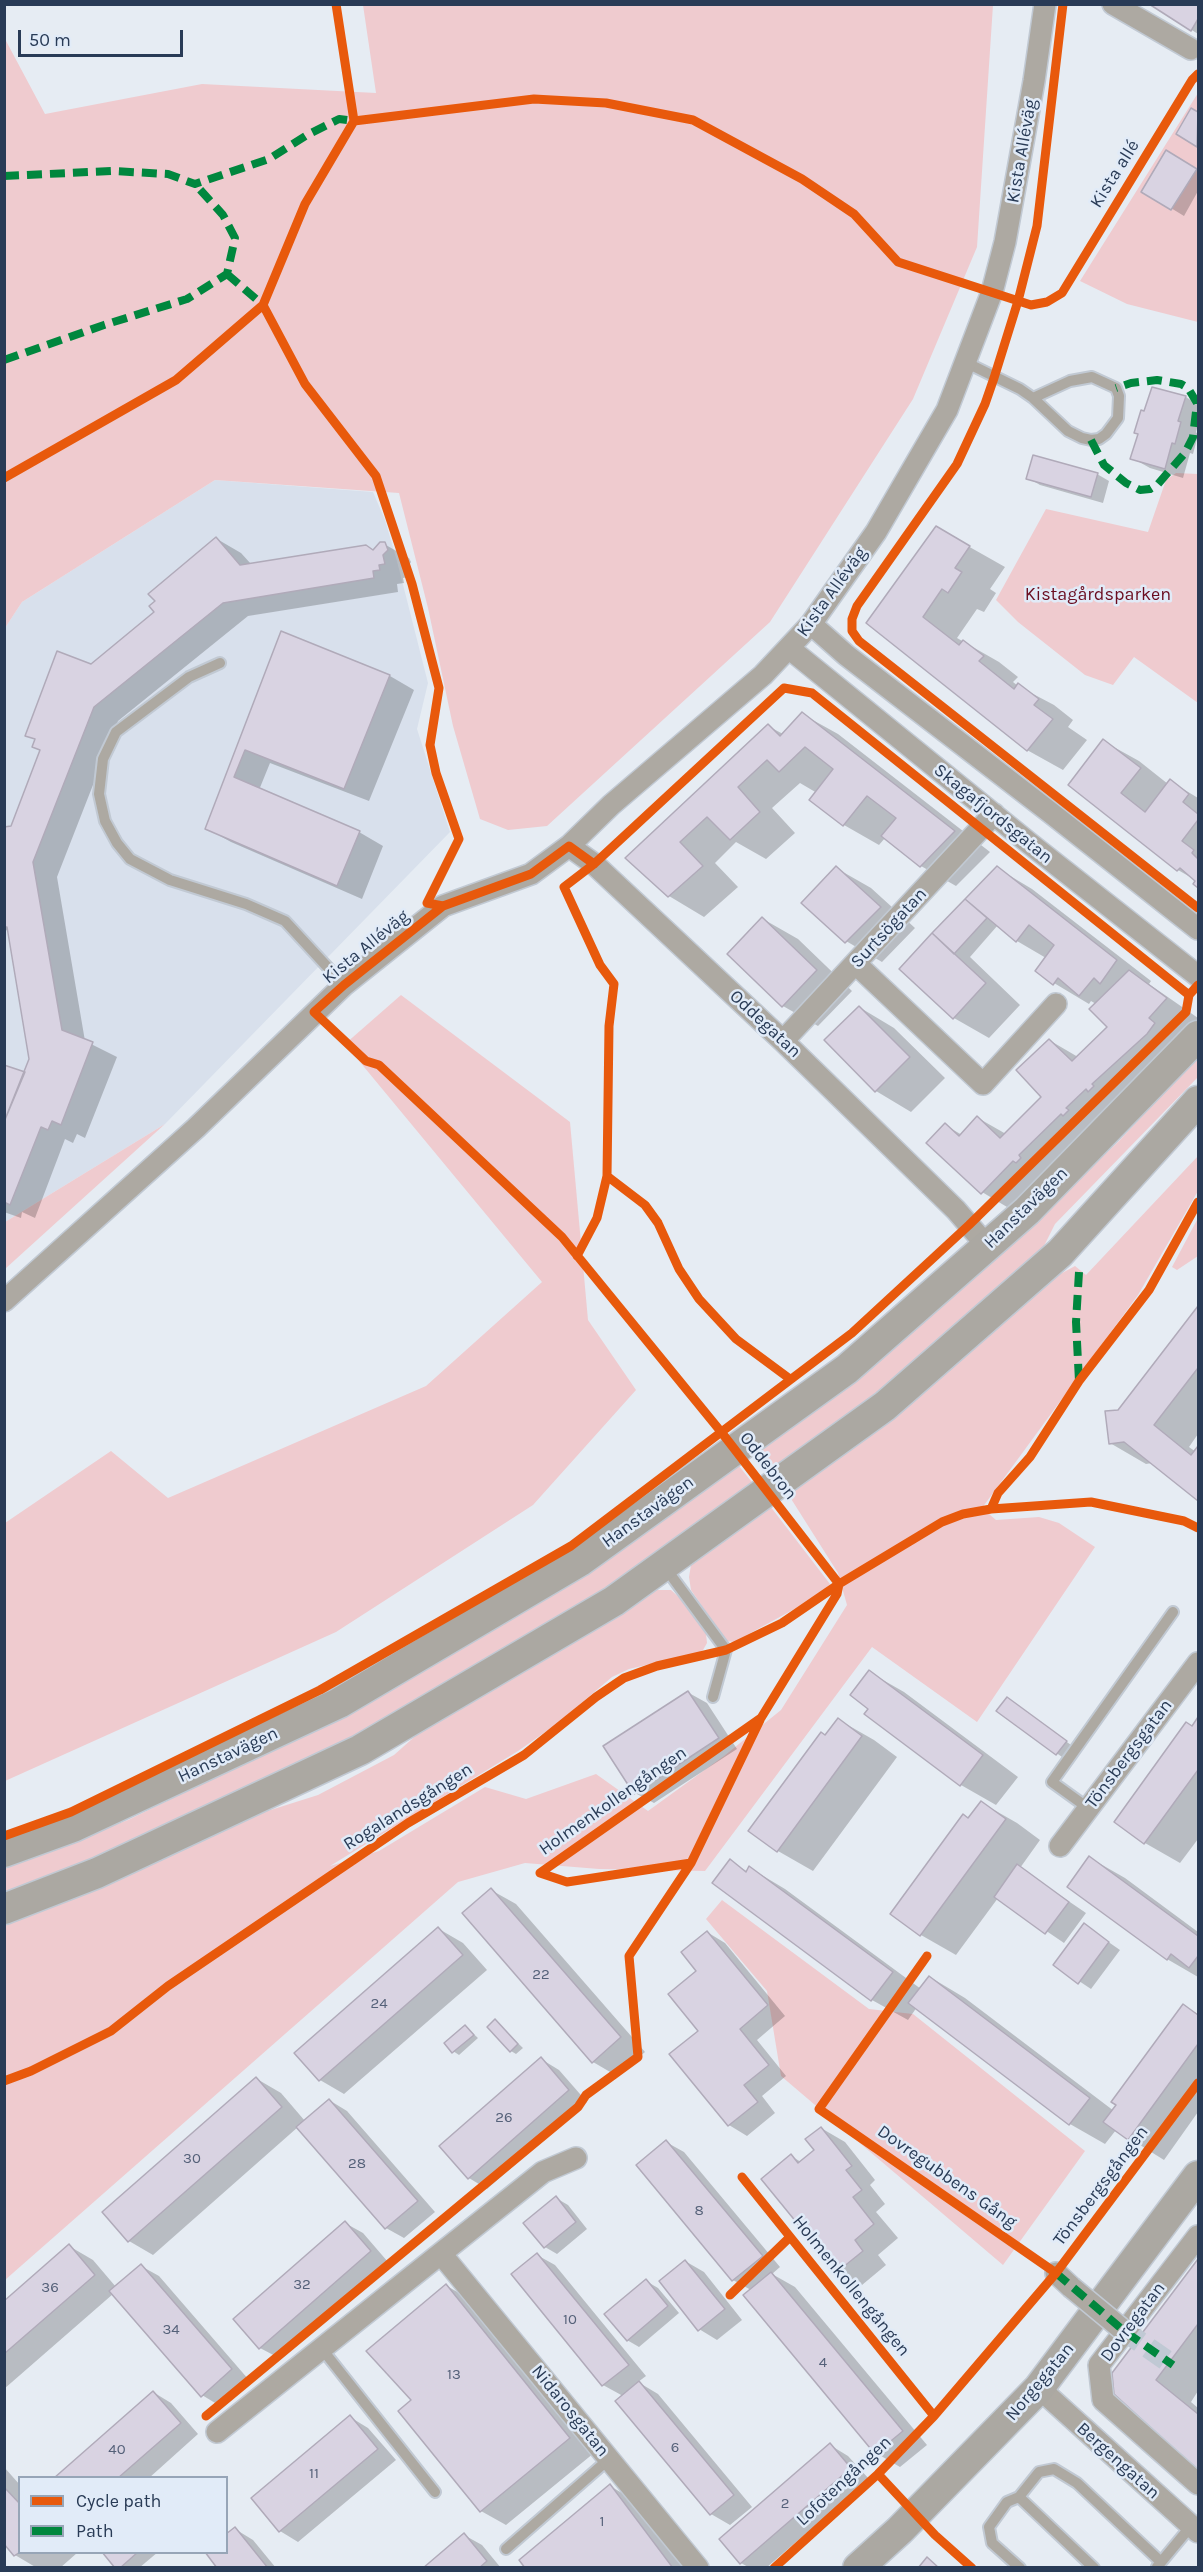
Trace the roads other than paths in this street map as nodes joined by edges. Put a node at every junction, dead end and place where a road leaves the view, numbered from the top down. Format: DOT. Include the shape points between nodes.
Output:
graph roads {
  1 [pos="1045,4"];
  2 [pos="1113,4"];
  3 [pos="1196,47"];
  4 [pos="965,362"];
  5 [pos="1034,398"];
  6 [pos="811,624"];
  7 [pos="790,649"];
  8 [pos="220,663"];
  9 [pos="994,814"];
  10 [pos="569,846"];
  11 [pos="1198,929"];
  12 [pos="856,964"];
  13 [pos="1198,976"];
  14 [pos="344,985"];
  15 [pos="1056,1004"];
  16 [pos="1198,1036"];
  17 [pos="783,1041"];
  18 [pos="1198,1101"];
  19 [pos="987,1246"];
  20 [pos="4,1300"];
  21 [pos="664,1565"];
  22 [pos="1173,1612"];
  23 [pos="1198,1663"];
  24 [pos="713,1696"];
  25 [pos="1088,1808"];
  26 [pos="1060,1846"];
  27 [pos="4,1852"];
  28 [pos="4,1909"];
  29 [pos="576,2158"];
  30 [pos="1198,2176"];
  31 [pos="1198,2236"];
  32 [pos="442,2255"];
  33 [pos="1063,2280"];
  34 [pos="1123,2330"];
  35 [pos="322,2349"];
  36 [pos="1040,2388"];
  37 [pos="217,2432"];
  38 [pos="609,2459"];
  39 [pos="1198,2484"];
  40 [pos="435,2493"];
  41 [pos="1019,2497"];
  42 [pos="1195,2529"];
  43 [pos="506,2549"];
  44 [pos="1159,2565"];
  45 [pos="698,2568"];
  46 [pos="858,2568"];
  47 [pos="1020,2568"];
  48 [pos="1094,2568"];
  1 -- 4 [label="street, Kista Alléväg" via="1005,242 992,292"];
  2 -- 3 [label="street"];
  4 -- 5 [label="lane"];
  4 -- 6 [label="street, Kista Alléväg" via="947,410 876,532"];
  5 -- 5 [label="lane" via="1070,381 1092,376 1116,388 1118,418 1106,434 1091,440 1068,431"];
  6 -- 7 [label="street, Kista Alléväg"];
  6 -- 11 [label="street, Skagafjordsgatan"];
  7 -- 9 [label="street, Skagafjordsgatan"];
  7 -- 10 [label="street, Kista Alléväg"];
  8 -- 14 [label="lane, Kista Alléväg" via="189,677 116,732 104,759 99,794 105,821 130,859 170,880 285,921"];
  9 -- 12 [label="street, Surtsögatan"];
  9 -- 13 [label="street, Skagafjordsgatan"];
  10 -- 14 [label="street, Kista Alléväg" via="531,874 443,906"];
  10 -- 17 [label="street, Oddegatan" via="594,864"];
  12 -- 15 [label="street" via="982,1084"];
  12 -- 17 [label="street, Surtsögatan"];
  14 -- 20 [label="street, Kista Alléväg" via="196,1128"];
  16 -- 19 [label="main road, Hanstavägen" via="1027,1211"];
  17 -- 19 [label="street, Oddegatan" via="956,1210"];
  18 -- 21 [label="main road" via="1060,1253 885,1407"];
  19 -- 27 [label="main road, Hanstavägen" via="847,1369 580,1561 339,1703 73,1827"];
  21 -- 24 [label="lane" via="726,1650"];
  21 -- 28 [label="main road" via="614,1601 360,1750 97,1873"];
  22 -- 25 [label="lane" via="1052,1782"];
  23 -- 25 [label="street, Tönsbergsgatan"];
  25 -- 26 [label="street, Tönsbergsgatan"];
  29 -- 32 [label="street" via="543,2172"];
  30 -- 36 [label="main road, Norgegatan"];
  31 -- 39 [label="street, Dovregatan" via="1100,2365 1103,2400"];
  32 -- 35 [label="street"];
  32 -- 38 [label="street, Nidarosgatan"];
  33 -- 34 [label="street, bridge"];
  35 -- 37 [label="street"];
  35 -- 40 [label="lane"];
  36 -- 42 [label="street, Bergengatan"];
  36 -- 46 [label="main road, Norgegatan"];
  38 -- 43 [label="lane"];
  38 -- 45 [label="street, Nidarosgatan"];
  41 -- 44 [label="lane" via="1040,2472 1054,2469 1077,2482"];
  41 -- 47 [label="lane" via="1007,2502 989,2527 992,2543"];
  41 -- 48 [label="lane"];
  42 -- 44 [label="lane"];
}
